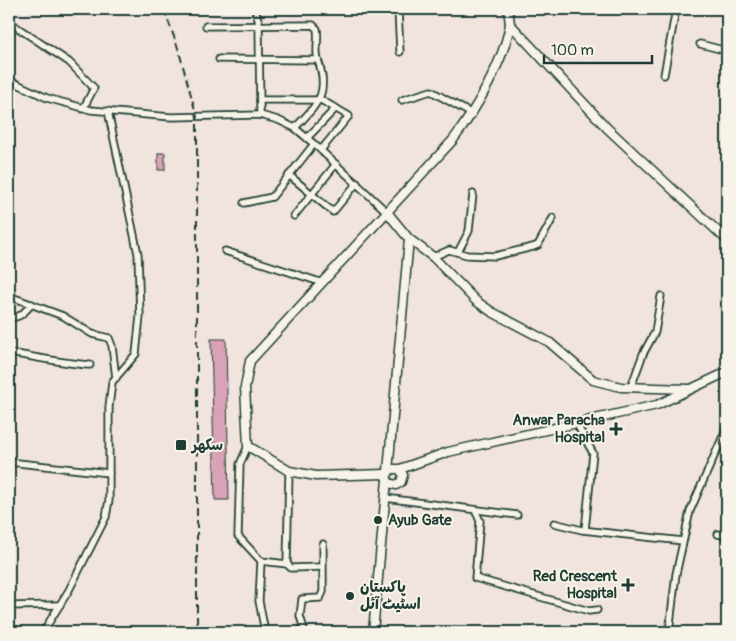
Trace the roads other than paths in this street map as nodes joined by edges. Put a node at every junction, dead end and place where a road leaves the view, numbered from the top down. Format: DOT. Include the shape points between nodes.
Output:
graph roads {
  1 [pos="255,9"];
  2 [pos="398,9"];
  3 [pos="676,9"];
  4 [pos="510,15"];
  5 [pos="9,22"];
  6 [pos="206,26"];
  7 [pos="259,26"];
  8 [pos="700,44"];
  9 [pos="727,51"];
  10 [pos="400,52"];
  11 [pos="220,59"];
  12 [pos="260,60"];
  13 [pos="318,60"];
  14 [pos="664,75"];
  15 [pos="9,80"];
  16 [pos="260,100"];
  17 [pos="321,100"];
  18 [pos="402,100"];
  19 [pos="336,108"];
  20 [pos="83,109"];
  21 [pos="108,111"];
  22 [pos="472,114"];
  23 [pos="260,115"];
  24 [pos="295,128"];
  25 [pos="307,138"];
  26 [pos="314,144"];
  27 [pos="321,150"];
  28 [pos="336,164"];
  29 [pos="289,175"];
  30 [pos="358,184"];
  31 [pos="312,194"];
  32 [pos="473,194"];
  33 [pos="244,203"];
  34 [pos="387,212"];
  35 [pos="294,216"];
  36 [pos="553,218"];
  37 [pos="408,239"];
  38 [pos="727,240"];
  39 [pos="224,251"];
  40 [pos="458,252"];
  41 [pos="433,257"];
  42 [pos="320,282"];
  43 [pos="9,296"];
  44 [pos="661,296"];
  45 [pos="32,304"];
  46 [pos="9,317"];
  47 [pos="9,353"];
  48 [pos="90,365"];
  49 [pos="727,372"];
  50 [pos="116,378"];
  51 [pos="631,387"];
  52 [pos="691,389"];
  53 [pos="576,423"];
  54 [pos="727,427"];
  55 [pos="248,446"];
  56 [pos="9,462"];
  57 [pos="400,470"];
  58 [pos="289,471"];
  59 [pos="109,473"];
  60 [pos="387,475"];
  61 [pos="385,498"];
  62 [pos="474,510"];
  63 [pos="517,515"];
  64 [pos="554,523"];
  65 [pos="585,530"];
  66 [pos="718,534"];
  67 [pos="727,536"];
  68 [pos="683,542"];
  69 [pos="323,544"];
  70 [pos="261,561"];
  71 [pos="287,564"];
  72 [pos="322,567"];
  73 [pos="60,605"];
  74 [pos="9,606"];
  75 [pos="597,610"];
  76 [pos="43,632"];
  77 [pos="266,632"];
  78 [pos="304,632"];
  79 [pos="373,632"];
  80 [pos="669,632"];
  1 -- 7 [label="street"];
  2 -- 10 [label="street"];
  3 -- 14 [label="street"];
  4 -- 22 [label="street" via="507,42"];
  4 -- 38 [label="street" via="607,128"];
  5 -- 20 [label="street" via="69,62 94,88"];
  6 -- 7 [label="street"];
  7 -- 12 [label="street"];
  7 -- 13 [label="street" via="313,25 318,32"];
  8 -- 9 [label="street"];
  11 -- 12 [label="street"];
  12 -- 13 [label="street"];
  12 -- 16 [label="street"];
  13 -- 17 [label="street" via="323,71"];
  15 -- 20 [label="street" via="47,98"];
  16 -- 17 [label="street"];
  16 -- 23 [label="street"];
  17 -- 19 [label="street"];
  17 -- 24 [label="street"];
  18 -- 22 [label="street" via="431,91"];
  19 -- 25 [label="street"];
  19 -- 27 [label="street" via="349,116"];
  20 -- 21 [label="street"];
  21 -- 23 [label="street" via="179,117"];
  21 -- 50 [label="street" via="138,254 140,316 136,354"];
  22 -- 34 [label="street" via="453,140"];
  23 -- 24 [label="street"];
  24 -- 25 [label="street"];
  25 -- 26 [label="street"];
  26 -- 27 [label="street"];
  26 -- 29 [label="street"];
  27 -- 28 [label="street"];
  28 -- 30 [label="street"];
  28 -- 31 [label="street"];
  29 -- 31 [label="street"];
  29 -- 33 [label="street" via="272,197"];
  30 -- 31 [label="street" via="333,212"];
  30 -- 34 [label="street"];
  31 -- 35 [label="street"];
  32 -- 40 [label="street" via="469,231"];
  34 -- 37 [label="street"];
  34 -- 42 [label="street"];
  36 -- 40 [label="street" via="538,245 533,247 495,256"];
  37 -- 41 [label="street"];
  37 -- 60 [label="street"];
  39 -- 42 [label="street"];
  40 -- 41 [label="street" via="450,250"];
  41 -- 51 [label="street" via="476,301 549,342 593,380"];
  42 -- 55 [label="street" via="250,361 245,387"];
  43 -- 45 [label="street"];
  44 -- 51 [label="street" via="655,332"];
  45 -- 46 [label="street" via="21,316"];
  45 -- 50 [label="street" via="63,316 92,334 109,338"];
  47 -- 48 [label="street"];
  49 -- 52 [label="street"];
  50 -- 59 [label="street" via="112,382 109,407"];
  51 -- 52 [label="street"];
  52 -- 53 [label="street" via="657,405"];
  53 -- 57 [label="street" via="448,452"];
  53 -- 65 [label="street" via="592,453"];
  54 -- 68 [label="street" via="690,511"];
  55 -- 58 [label="street"];
  55 -- 70 [label="street" via="240,464 238,536"];
  56 -- 59 [label="street"];
  57 -- 60 [label="street" via="394,468"];
  57 -- 60 [label="street" via="403,475 399,484 392,485"];
  58 -- 60 [label="street" via="316,476"];
  58 -- 71 [label="street"];
  59 -- 73 [label="street" via="106,517"];
  60 -- 61 [label="street"];
  61 -- 62 [label="street"];
  61 -- 79 [label="street"];
  62 -- 63 [label="street"];
  62 -- 75 [label="street" via="480,522 475,578 589,611"];
  64 -- 65 [label="street"];
  65 -- 68 [label="street"];
  66 -- 67 [label="street"];
  68 -- 80 [label="street"];
  69 -- 72 [label="street"];
  70 -- 71 [label="street"];
  70 -- 77 [label="street" via="258,602"];
  71 -- 72 [label="street" via="291,568"];
  72 -- 78 [label="street" via="322,596 302,599 300,616"];
  73 -- 74 [label="street"];
  73 -- 76 [label="street"];
}
